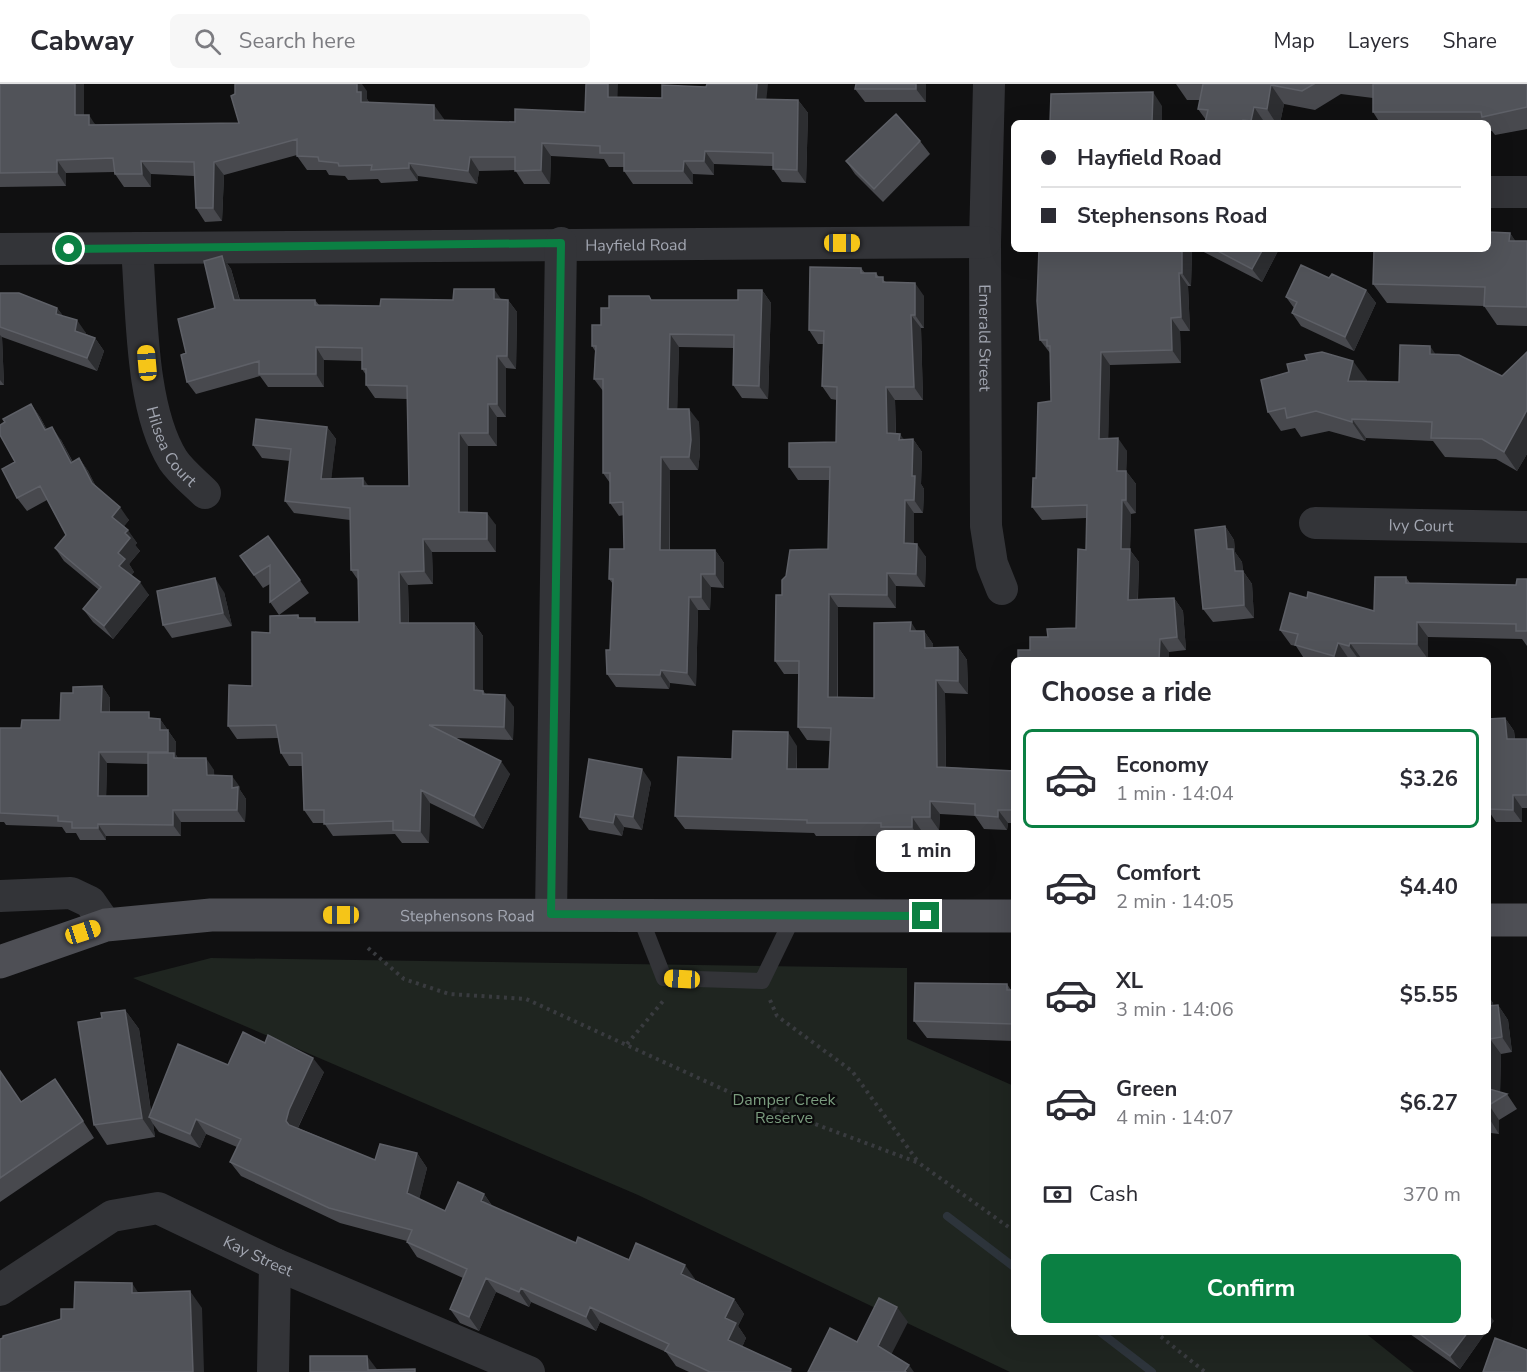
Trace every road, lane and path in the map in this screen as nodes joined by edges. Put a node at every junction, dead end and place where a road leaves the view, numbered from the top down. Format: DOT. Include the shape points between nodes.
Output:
graph roads {
  1 [pos="988,84"];
  2 [pos="1491,192"];
  3 [pos="1527,192"];
  4 [pos="985,242"];
  5 [pos="561,243"];
  6 [pos="137,248"];
  7 [pos="0,249"];
  8 [pos="205,493"];
  9 [pos="1315,523"];
  10 [pos="1527,527"];
  11 [pos="1002,589"];
  12 [pos="0,896"];
  13 [pos="551,914"];
  14 [pos="639,914"];
  15 [pos="794,915"];
  16 [pos="1011,916"];
  17 [pos="1491,920"];
  18 [pos="1527,920"];
  19 [pos="106,925"];
  20 [pos="368,948"];
  21 [pos="0,962"];
  22 [pos="682,979"];
  23 [pos="762,981"];
  24 [pos="627,1044"];
  25 [pos="919,1163"];
  26 [pos="1011,1229"];
  27 [pos="275,1264"];
  28 [pos="0,1290"];
  29 [pos="1159,1335"];
  30 [pos="273,1372"];
  31 [pos="529,1372"];
  32 [pos="1205,1372"];
  1 -- 4 [label="street, Emerald Street"];
  2 -- 3 [label="street"];
  4 -- 5 [label="street, Hayfield Road"];
  4 -- 11 [label="street, Emerald Street" via="986,526 992,564"];
  5 -- 6 [label="street, Hayfield Road"];
  5 -- 13 [label="street"];
  6 -- 7 [label="street, Hayfield Road"];
  6 -- 8 [label="street, Hilsea Court" via="150,405 174,462"];
  9 -- 10 [label="street, Ivy Court"];
  12 -- 19 [label="street" via="71,893 90,902"];
  13 -- 14 [label="main road, Stephensons Road"];
  13 -- 19 [label="main road, Stephensons Road" via="211,915"];
  14 -- 15 [label="main road, Stephensons Road"];
  14 -- 22 [label="lane" via="664,978"];
  15 -- 16 [label="main road, Stephensons Road"];
  15 -- 23 [label="lane"];
  17 -- 18 [label="main road"];
  19 -- 21 [label="main road, Stephensons Road"];
  20 -- 24 [label="path" via="404,979 449,994 526,999"];
  22 -- 23 [label="lane"];
  22 -- 24 [label="path"];
  23 -- 25 [label="path" via="777,1016 852,1071"];
  24 -- 25 [label="path" via="727,1091"];
  25 -- 26 [label="path"];
  27 -- 28 [label="street, Kay Street" via="158,1208 112,1216"];
  27 -- 30 [label="street"];
  27 -- 31 [label="street, Kay Street"];
  29 -- 32 [label="path"];
}
